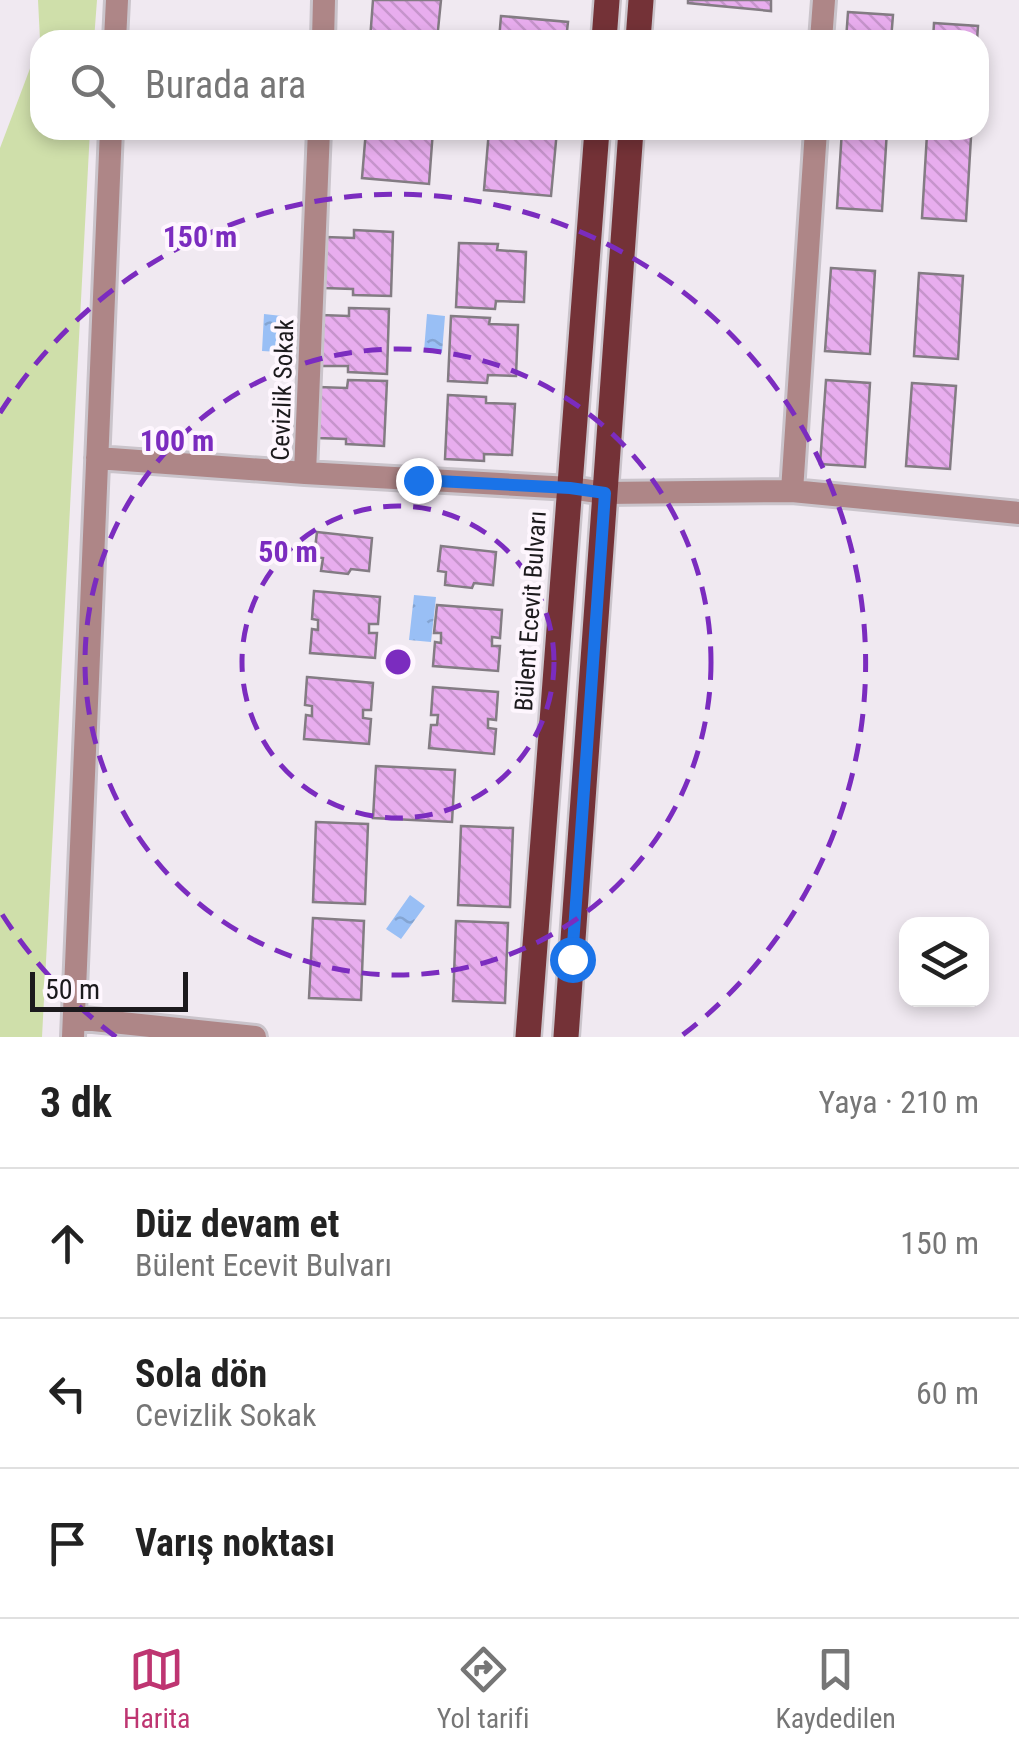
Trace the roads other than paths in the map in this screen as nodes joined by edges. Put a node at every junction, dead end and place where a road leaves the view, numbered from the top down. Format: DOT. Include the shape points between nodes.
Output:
graph roads {
  1 [pos="117,0"];
  2 [pos="324,0"];
  3 [pos="607,0"];
  4 [pos="641,0"];
  5 [pos="824,0"];
  6 [pos="116,30"];
  7 [pos="322,30"];
  8 [pos="605,30"];
  9 [pos="639,30"];
  10 [pos="822,30"];
  11 [pos="112,140"];
  12 [pos="319,140"];
  13 [pos="596,140"];
  14 [pos="631,140"];
  15 [pos="815,140"];
  16 [pos="97,458"];
  17 [pos="305,473"];
  18 [pos="570,488"];
  19 [pos="792,490"];
  20 [pos="605,493"];
  21 [pos="1019,512"];
  22 [pos="73,1027"];
  23 [pos="255,1037"];
  24 [pos="528,1037"];
  25 [pos="566,1037"];
  1 -- 6 [label="street"];
  2 -- 7 [label="street"];
  3 -- 8 [label="main road"];
  4 -- 9 [label="main road"];
  5 -- 10 [label="street"];
  11 -- 16 [label="street"];
  12 -- 17 [label="street, Cevizlik Sokak"];
  13 -- 18 [label="main road, Bülent Ecevit Bulvarı"];
  14 -- 20 [label="main road"];
  15 -- 19 [label="street"];
  16 -- 17 [label="street"];
  16 -- 22 [label="street"];
  17 -- 18 [label="street, Cevizlik Sokak"];
  18 -- 20 [label="street, Cevizlik Sokak"];
  18 -- 24 [label="main road, Bülent Ecevit Bulvarı"];
  19 -- 20 [label="street, Cevizlik Sokak"];
  19 -- 21 [label="street, Cevizlik Sokak"];
  20 -- 25 [label="main road"];
  22 -- 23 [label="street"];
}
